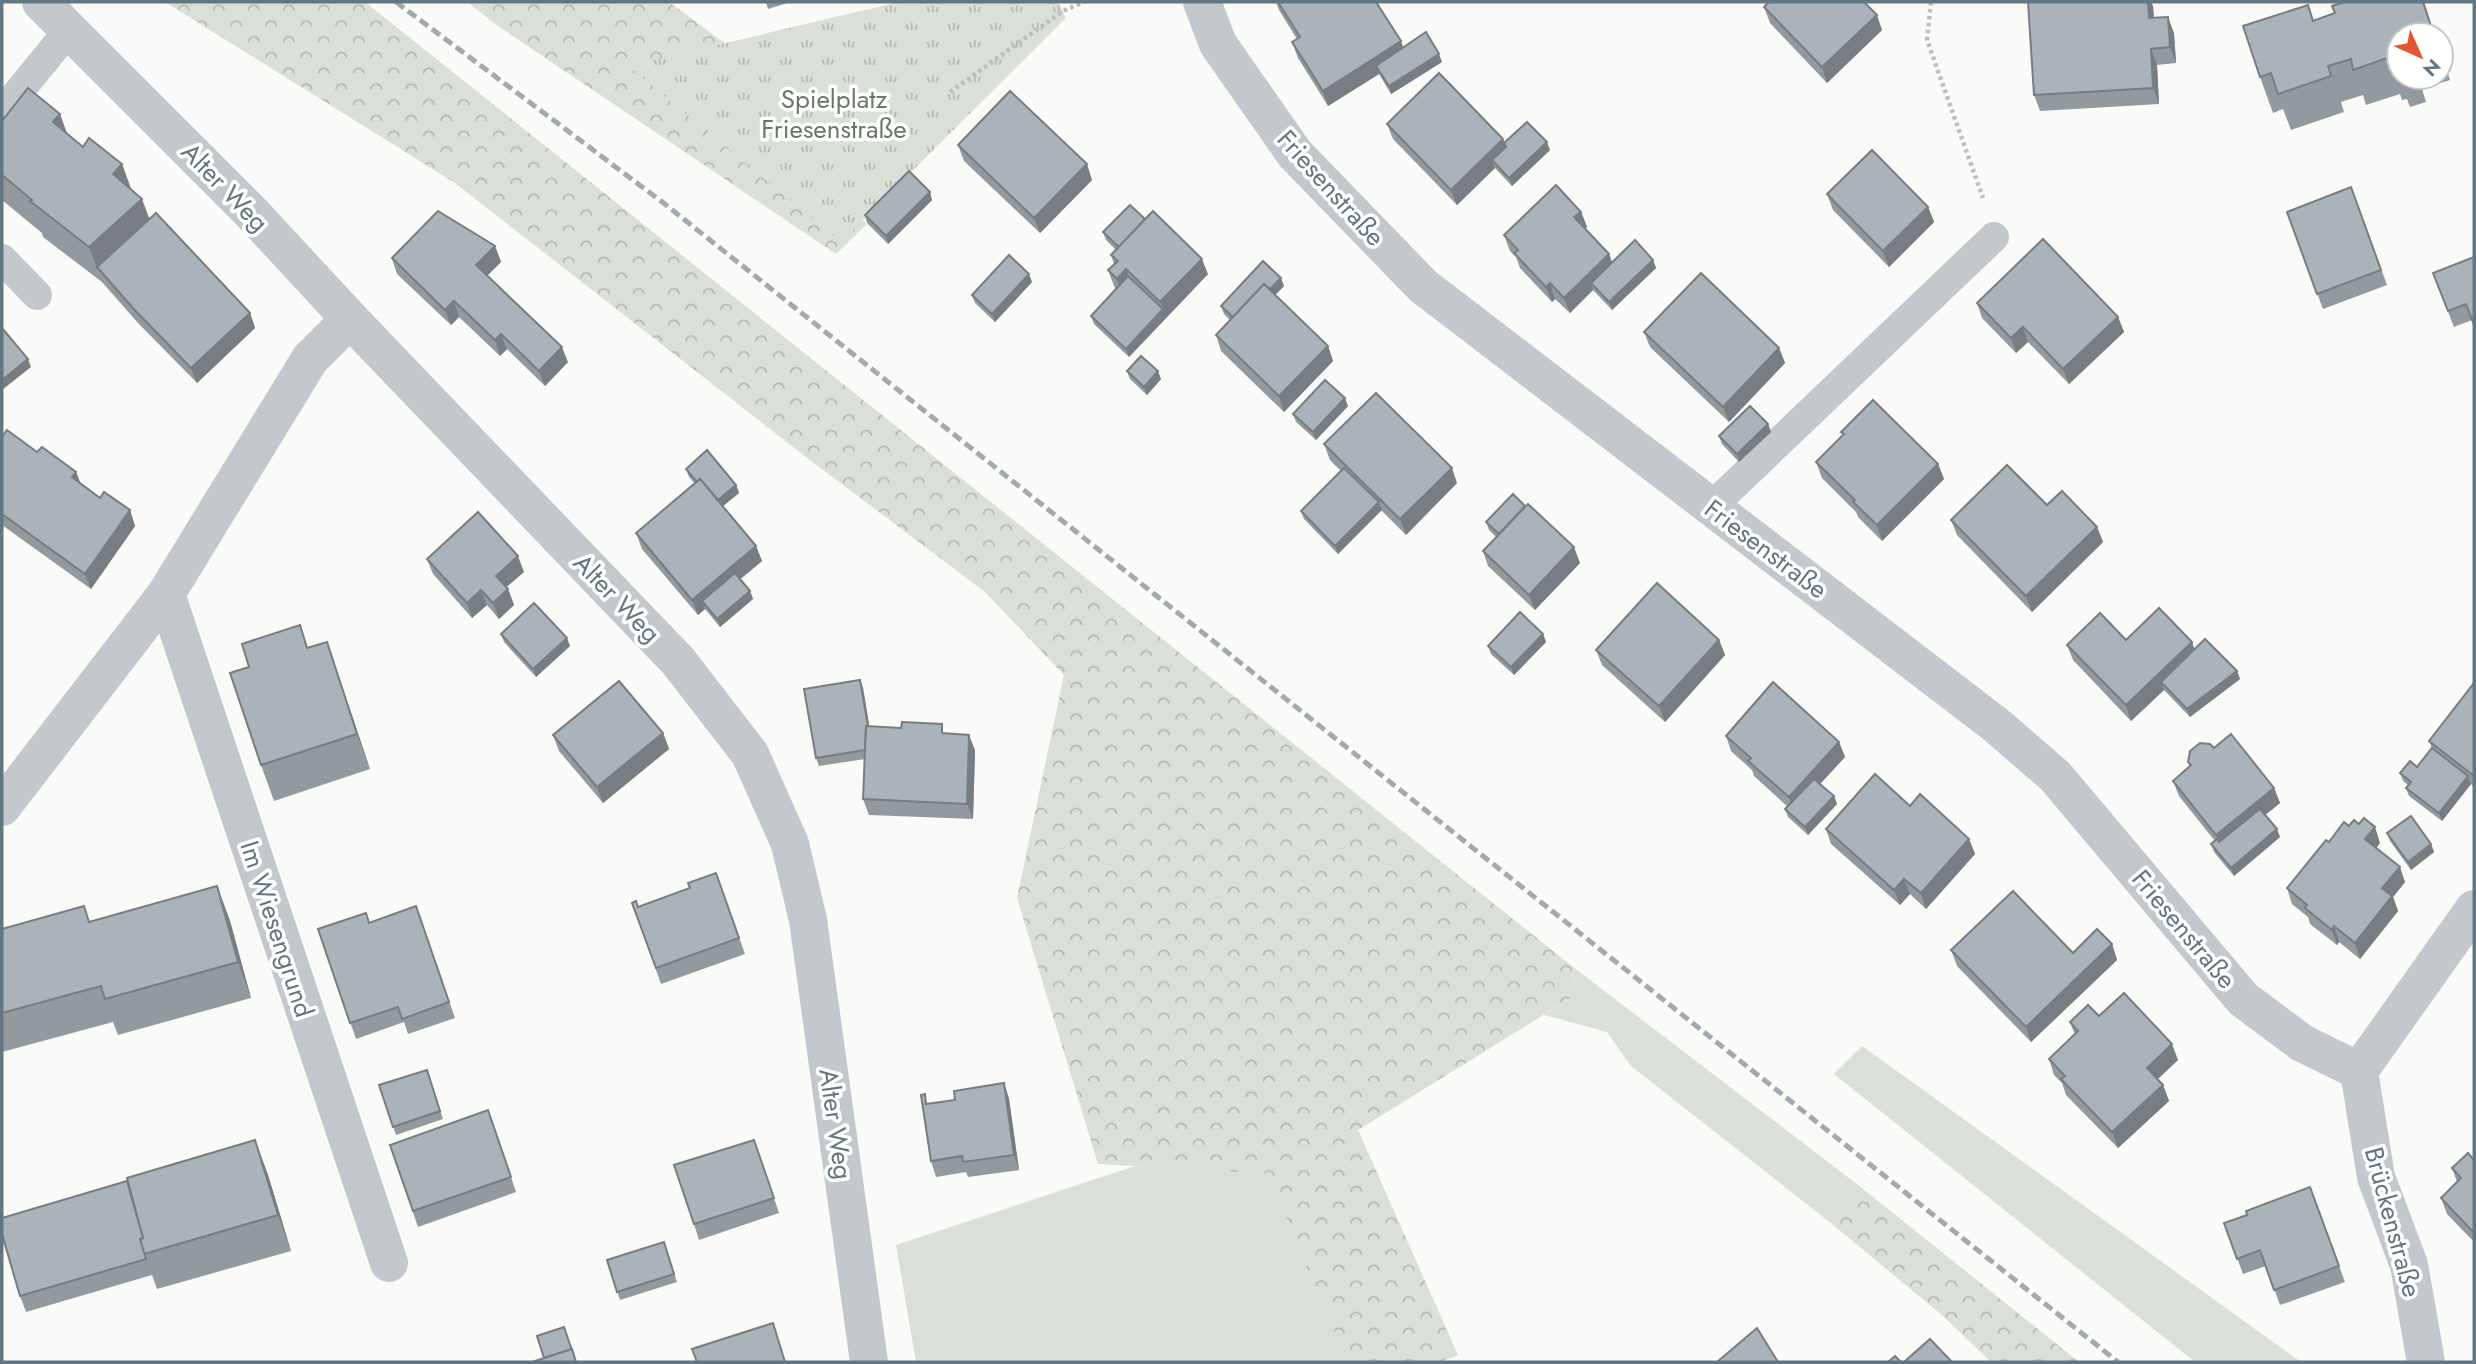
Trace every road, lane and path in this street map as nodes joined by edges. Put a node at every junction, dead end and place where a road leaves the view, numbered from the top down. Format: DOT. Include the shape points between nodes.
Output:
graph roads {
  1 [pos="41,2"];
  2 [pos="1084,2"];
  3 [pos="1202,2"];
  4 [pos="1931,2"];
  5 [pos="69,30"];
  6 [pos="950,92"];
  7 [pos="2,117"];
  8 [pos="1984,203"];
  9 [pos="1994,237"];
  10 [pos="2,259"];
  11 [pos="37,295"];
  12 [pos="350,319"];
  13 [pos="1710,507"];
  14 [pos="166,594"];
  15 [pos="2,807"];
  16 [pos="2474,909"];
  17 [pos="2359,1071"];
  18 [pos="389,1263"];
  19 [pos="869,1362"];
  20 [pos="2426,1362"];
  1 -- 5 [label="street, Alter Weg"];
  2 -- 6 [label="path" via="1063,11"];
  3 -- 13 [label="street, Friesenstraße" via="1218,44 1295,155 1423,286"];
  4 -- 8 [label="path" via="1927,40"];
  5 -- 7 [label="lane"];
  5 -- 12 [label="street, Alter Weg" via="248,209"];
  9 -- 13 [label="lane"];
  10 -- 11 [label="lane"];
  12 -- 14 [label="street" via="310,359"];
  12 -- 19 [label="street, Alter Weg" via="678,661 751,754 790,844 808,920"];
  13 -- 17 [label="street, Friesenstraße" via="2026,750 2055,776 2243,999 2302,1043"];
  14 -- 15 [label="street"];
  14 -- 18 [label="street, Im Wiesengrund"];
  16 -- 17 [label="street"];
  17 -- 20 [label="street, Brückenstraße" via="2376,1177 2409,1265"];
}
